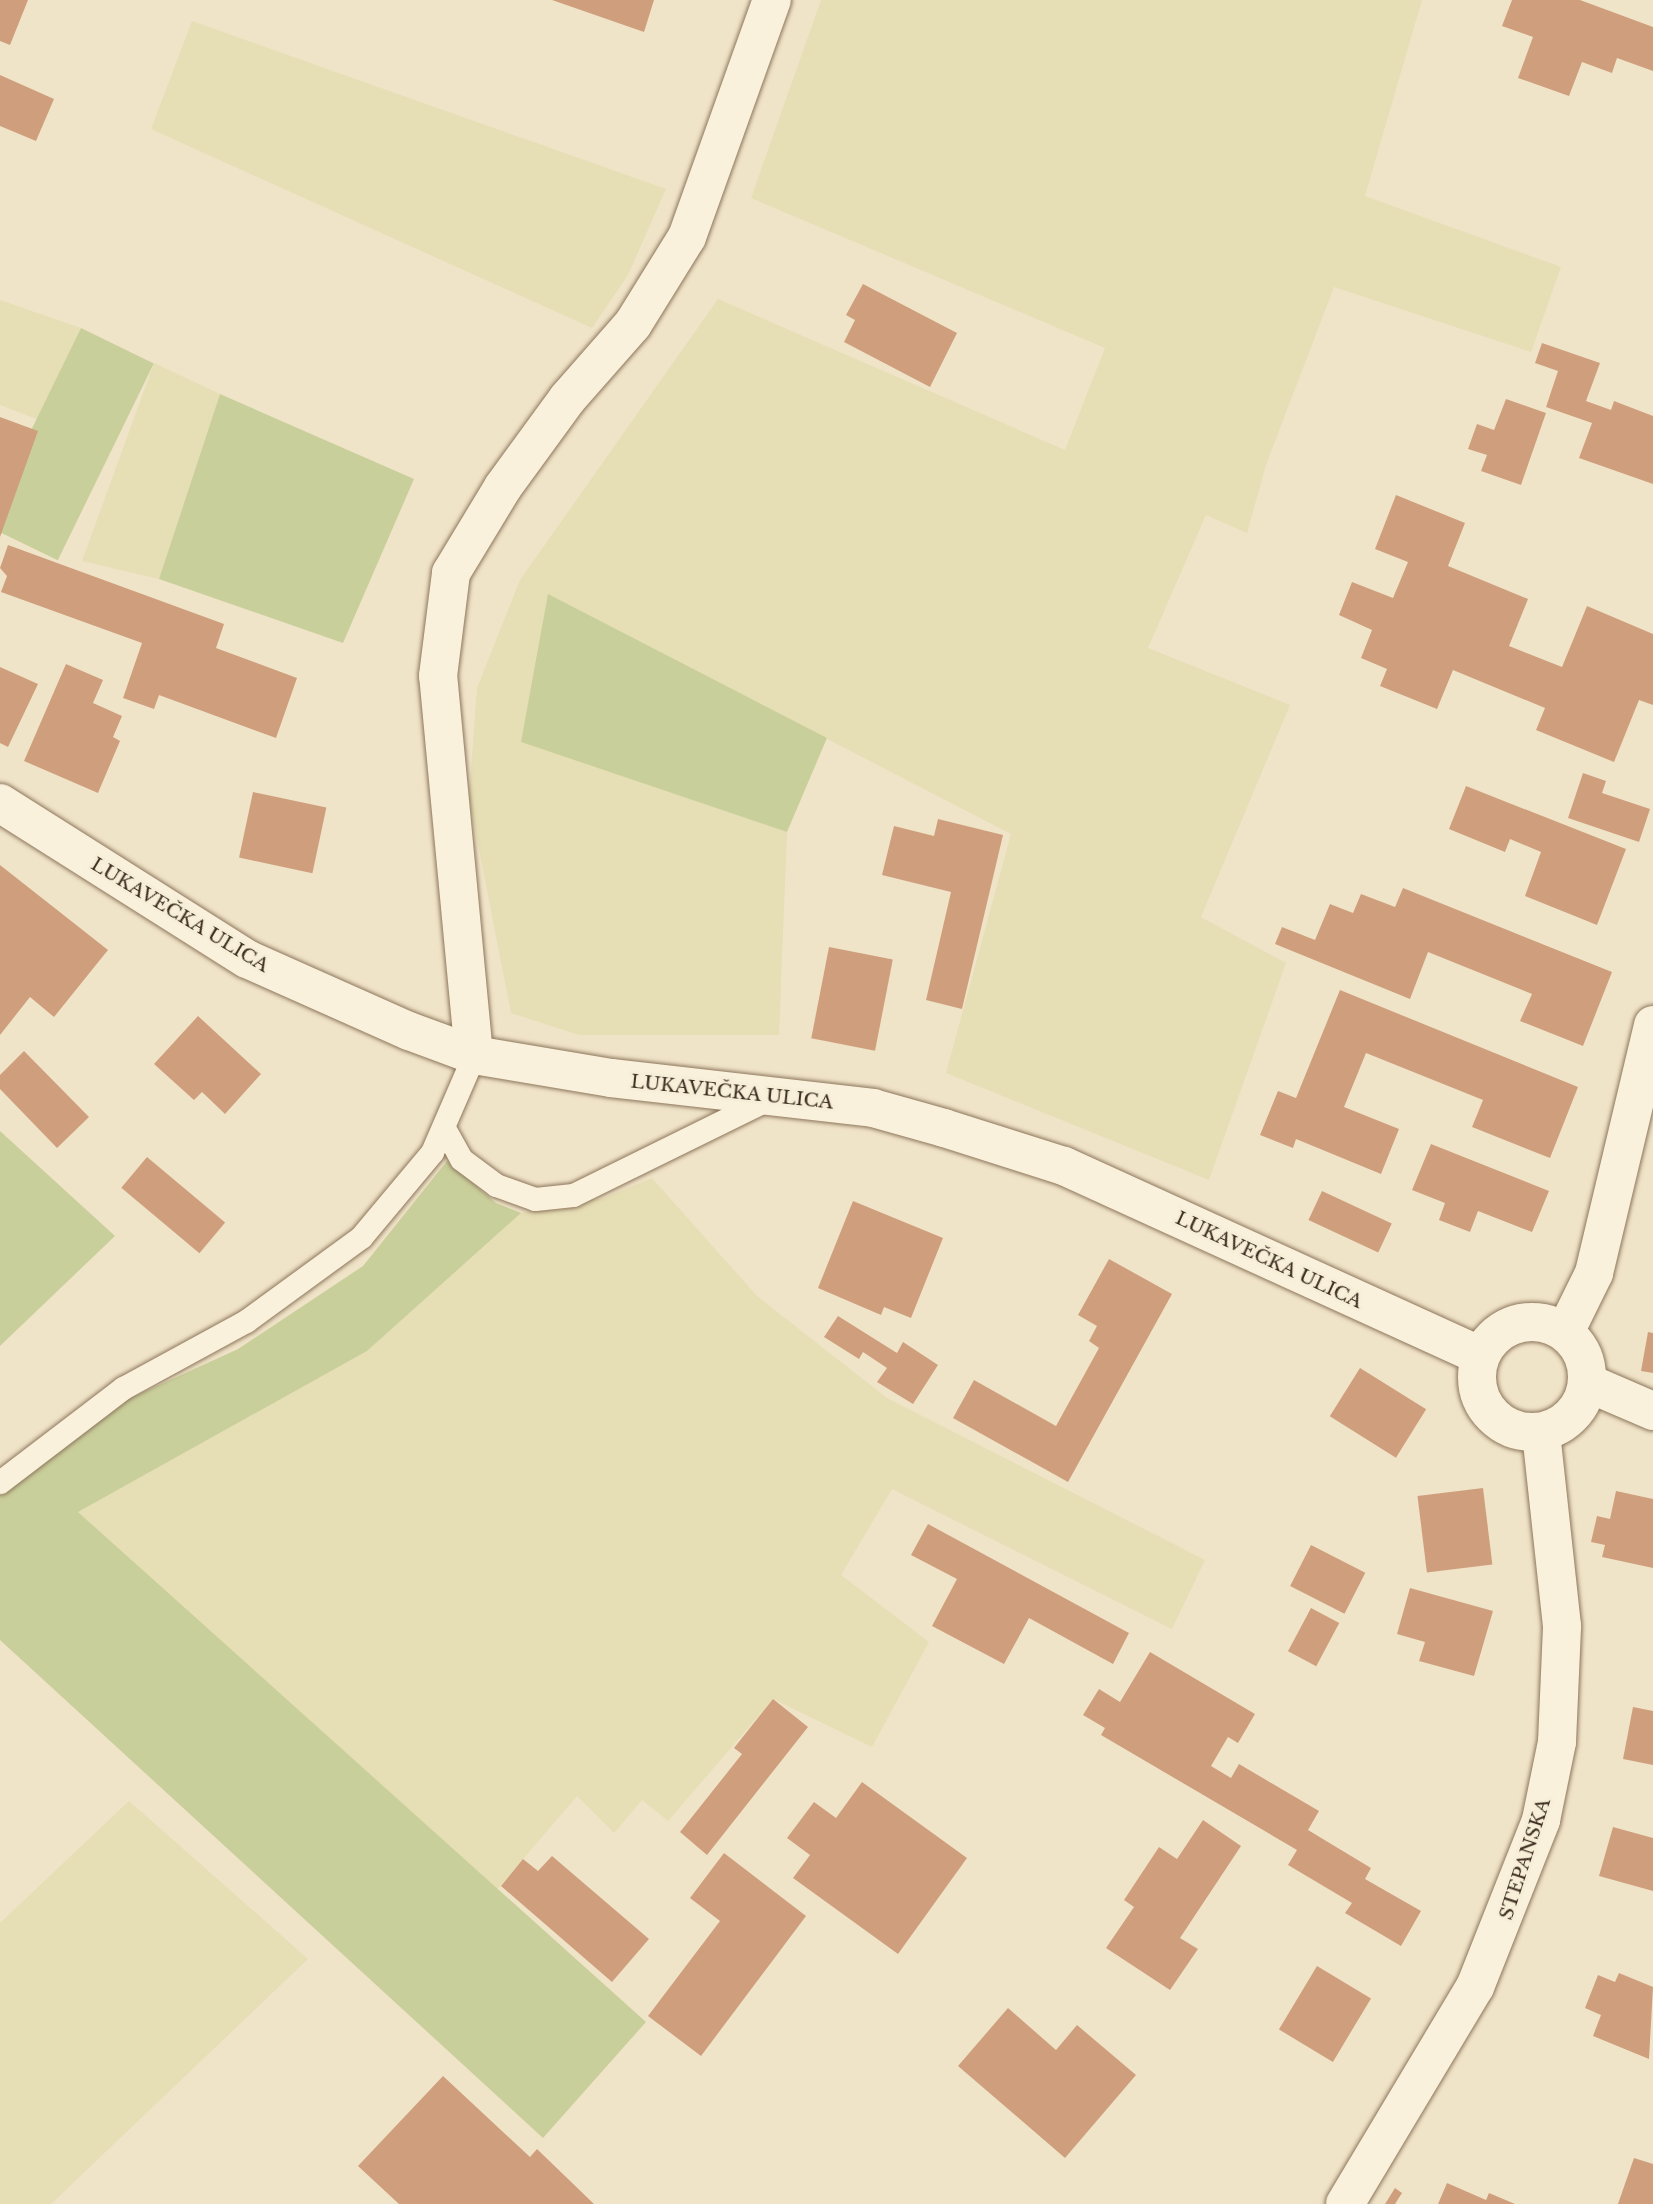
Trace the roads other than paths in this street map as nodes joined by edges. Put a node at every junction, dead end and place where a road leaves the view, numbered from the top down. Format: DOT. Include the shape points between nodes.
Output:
graph roads {
  1 [pos="772,0"];
  2 [pos="0,803"];
  3 [pos="1653,1025"];
  4 [pos="474,1055"];
  5 [pos="777,1095"];
  6 [pos="444,1129"];
  7 [pos="1565,1332"];
  8 [pos="1480,1356"];
  9 [pos="1588,1383"];
  10 [pos="1653,1411"];
  11 [pos="1541,1433"];
  12 [pos="0,1482"];
  13 [pos="1345,2204"];
  1 -- 4 [label="street" via="687,237 633,324 568,398 503,487 451,573 438,676"];
  2 -- 4 [label="street, LUKAVEČKA ULICA" via="247,959 331,1001"];
  3 -- 7 [label="street" via="1594,1273"];
  4 -- 5 [label="street, LUKAVEČKA ULICA" via="611,1078"];
  4 -- 6 [label="lane"];
  5 -- 6 [label="lane" via="573,1195 535,1199 496,1185 461,1159"];
  5 -- 8 [label="street, LUKAVEČKA ULICA" via="873,1108 1064,1166"];
  6 -- 12 [label="lane" via="390,1206 351,1245 235,1328 123,1388"];
  7 -- 8 [label="street" via="1530,1321 1509,1326"];
  7 -- 9 [label="street" via="1582,1355"];
  8 -- 11 [label="street" via="1476,1377 1491,1416 1514,1430"];
  9 -- 10 [label="street"];
  9 -- 11 [label="street" via="1573,1416"];
  11 -- 13 [label="street, STEPANSKA" via="1562,1626 1557,1742 1541,1820 1475,1987"];
}
